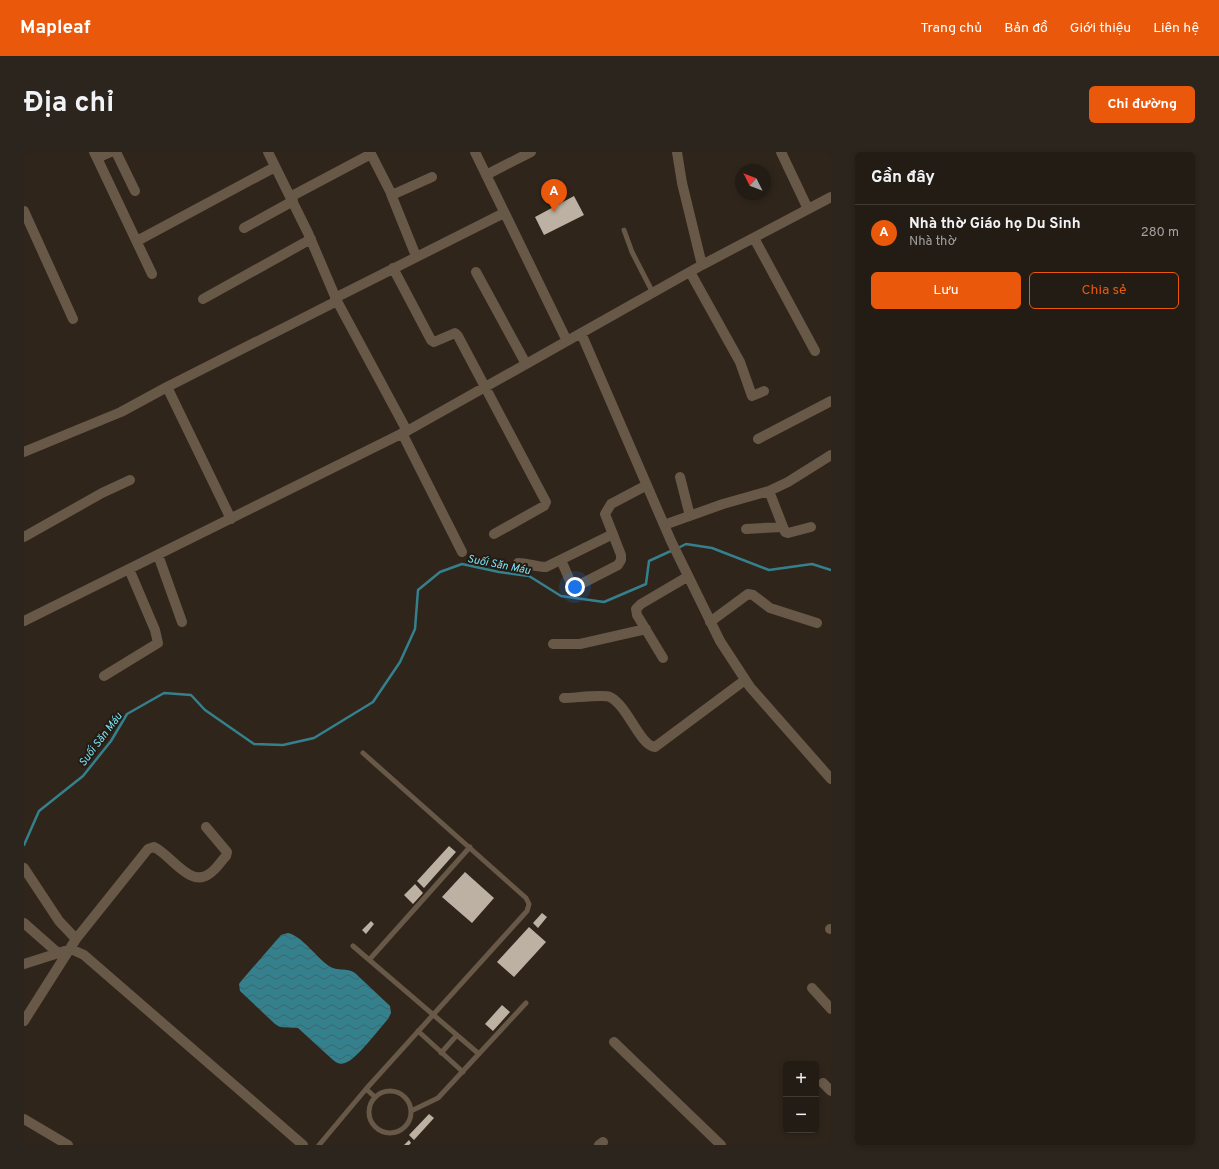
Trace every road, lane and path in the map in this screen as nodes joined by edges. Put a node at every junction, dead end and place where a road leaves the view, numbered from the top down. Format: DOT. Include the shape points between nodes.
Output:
graph roads {
  1 [pos="112,152"];
  2 [pos="116,152"];
  3 [pos="269,152"];
  4 [pos="475,152"];
  5 [pos="531,152"];
  6 [pos="677,152"];
  7 [pos="781,152"];
  8 [pos="95,155"];
  9 [pos="275,167"];
  10 [pos="486,175"];
  11 [pos="432,178"];
  12 [pos="135,191"];
  13 [pos="391,194"];
  14 [pos="831,197"];
  15 [pos="291,199"];
  16 [pos="808,209"];
  17 [pos="24,211"];
  18 [pos="504,213"];
  19 [pos="244,228"];
  20 [pos="624,230"];
  21 [pos="754,238"];
  22 [pos="311,239"];
  23 [pos="137,241"];
  24 [pos="416,256"];
  25 [pos="702,265"];
  26 [pos="393,268"];
  27 [pos="476,272"];
  28 [pos="690,272"];
  29 [pos="152,274"];
  30 [pos="653,293"];
  31 [pos="202,299"];
  32 [pos="336,300"];
  33 [pos="73,319"];
  34 [pos="581,333"];
  35 [pos="567,341"];
  36 [pos="815,351"];
  37 [pos="526,364"];
  38 [pos="167,387"];
  39 [pos="484,387"];
  40 [pos="764,391"];
  41 [pos="831,401"];
  42 [pos="405,432"];
  43 [pos="758,439"];
  44 [pos="24,452"];
  45 [pos="831,455"];
  46 [pos="680,477"];
  47 [pos="130,480"];
  48 [pos="647,485"];
  49 [pos="769,491"];
  50 [pos="690,516"];
  51 [pos="231,519"];
  52 [pos="664,525"];
  53 [pos="782,527"];
  54 [pos="811,527"];
  55 [pos="746,529"];
  56 [pos="494,534"];
  57 [pos="612,534"];
  58 [pos="24,537"];
  59 [pos="462,552"];
  60 [pos="158,555"];
  61 [pos="561,560"];
  62 [pos="518,563"];
  63 [pos="129,570"];
  64 [pos="687,577"];
  65 [pos="24,621"];
  66 [pos="182,622"];
  67 [pos="710,622"];
  68 [pos="817,623"];
  69 [pos="646,629"];
  70 [pos="553,644"];
  71 [pos="663,658"];
  72 [pos="104,676"];
  73 [pos="745,680"];
  74 [pos="564,698"];
  75 [pos="363,753"];
  76 [pos="831,778"];
  77 [pos="206,827"];
  78 [pos="470,847"];
  79 [pos="24,868"];
  80 [pos="24,923"];
  81 [pos="76,939"];
  82 [pos="353,946"];
  83 [pos="71,949"];
  84 [pos="58,953"];
  85 [pos="369,960"];
  86 [pos="24,964"];
  87 [pos="812,988"];
  88 [pos="526,1003"];
  89 [pos="831,1009"];
  90 [pos="433,1015"];
  91 [pos="24,1021"];
  92 [pos="418,1031"];
  93 [pos="457,1035"];
  94 [pos="614,1042"];
  95 [pos="441,1053"];
  96 [pos="479,1054"];
  97 [pos="463,1072"];
  98 [pos="823,1083"];
  99 [pos="366,1089"];
  100 [pos="831,1091"];
  101 [pos="375,1097"];
  102 [pos="411,1111"];
  103 [pos="24,1119"];
  104 [pos="68,1145"];
  105 [pos="303,1145"];
  106 [pos="319,1145"];
  107 [pos="720,1145"];
  1 -- 8 [label="street"];
  2 -- 12 [label="street"];
  3 -- 9 [label="street"];
  4 -- 10 [label="street"];
  5 -- 10 [label="street"];
  6 -- 25 [label="street"];
  7 -- 16 [label="street"];
  8 -- 23 [label="street"];
  9 -- 15 [label="street"];
  9 -- 23 [label="street"];
  10 -- 18 [label="street"];
  11 -- 13 [label="street" via="394,195"];
  13 -- 15 [label="street" via="371,154"];
  13 -- 24 [label="street"];
  14 -- 16 [label="street"];
  15 -- 19 [label="street"];
  15 -- 22 [label="street"];
  16 -- 21 [label="street"];
  17 -- 33 [label="street"];
  18 -- 24 [label="street"];
  18 -- 35 [label="street"];
  20 -- 30 [label="lane"];
  21 -- 25 [label="street"];
  21 -- 36 [label="street"];
  22 -- 31 [label="street"];
  22 -- 32 [label="street"];
  23 -- 29 [label="street"];
  24 -- 26 [label="street"];
  25 -- 28 [label="street"];
  26 -- 32 [label="street"];
  26 -- 39 [label="street" via="431,340 434,342 456,334"];
  27 -- 37 [label="street"];
  28 -- 30 [label="street"];
  28 -- 40 [label="street" via="740,362 752,396"];
  30 -- 34 [label="street"];
  32 -- 38 [label="street"];
  32 -- 42 [label="street"];
  34 -- 35 [label="street"];
  34 -- 48 [label="street"];
  35 -- 37 [label="street"];
  37 -- 39 [label="street"];
  38 -- 44 [label="street" via="122,412"];
  38 -- 51 [label="street"];
  39 -- 42 [label="street"];
  39 -- 56 [label="street" via="546,502 544,506"];
  41 -- 43 [label="street"];
  42 -- 51 [label="street"];
  42 -- 59 [label="street"];
  45 -- 49 [label="street"];
  46 -- 50 [label="street"];
  47 -- 58 [label="street"];
  48 -- 52 [label="street"];
  48 -- 57 [label="street" via="607,508 605,514"];
  49 -- 50 [label="street"];
  49 -- 53 [label="street"];
  50 -- 52 [label="street"];
  51 -- 60 [label="street"];
  52 -- 64 [label="street"];
  53 -- 54 [label="street" via="786,534"];
  53 -- 55 [label="street"];
  57 -- 61 [label="street"];
  57 -- 61 [label="street" via="621,556 618,565 579,586 571,583"];
  60 -- 63 [label="street"];
  60 -- 66 [label="street"];
  61 -- 62 [label="street" via="546,567"];
  63 -- 65 [label="street"];
  63 -- 72 [label="street" via="155,630 158,643"];
  64 -- 67 [label="street"];
  64 -- 69 [label="street" via="636,609"];
  67 -- 68 [label="street" via="748,594 770,608"];
  67 -- 73 [label="street"];
  69 -- 70 [label="street" via="580,644"];
  69 -- 71 [label="street"];
  73 -- 74 [label="street" via="655,747 651,747 644,740 621,705 610,697 604,695"];
  73 -- 76 [label="street"];
  75 -- 78 [label="lane"];
  77 -- 81 [label="street" via="227,852 209,874 201,878 189,876 163,851 154,847 148,849"];
  78 -- 85 [label="lane"];
  78 -- 90 [label="lane" via="526,898 529,904 527,911"];
  79 -- 81 [label="street" via="59,921"];
  80 -- 84 [label="street"];
  81 -- 83 [label="street"];
  82 -- 85 [label="lane"];
  83 -- 84 [label="street"];
  83 -- 91 [label="street"];
  83 -- 105 [label="street" via="84,955"];
  84 -- 86 [label="street"];
  85 -- 90 [label="lane"];
  87 -- 89 [label="street"];
  88 -- 96 [label="lane"];
  90 -- 92 [label="lane"];
  90 -- 93 [label="lane"];
  92 -- 95 [label="lane"];
  92 -- 99 [label="lane"];
  93 -- 95 [label="lane"];
  93 -- 96 [label="lane"];
  94 -- 107 [label="street"];
  95 -- 97 [label="lane"];
  96 -- 97 [label="lane"];
  97 -- 102 [label="lane" via="434,1101"];
  98 -- 100 [label="street"];
  99 -- 101 [label="lane"];
  99 -- 106 [label="lane"];
  101 -- 102 [label="lane" via="387,1091 394,1091 406,1098"];
  101 -- 102 [label="lane" via="371,1103 369,1116 376,1128 382,1131 389,1133 402,1129 407,1124"];
  103 -- 104 [label="street"];
}
